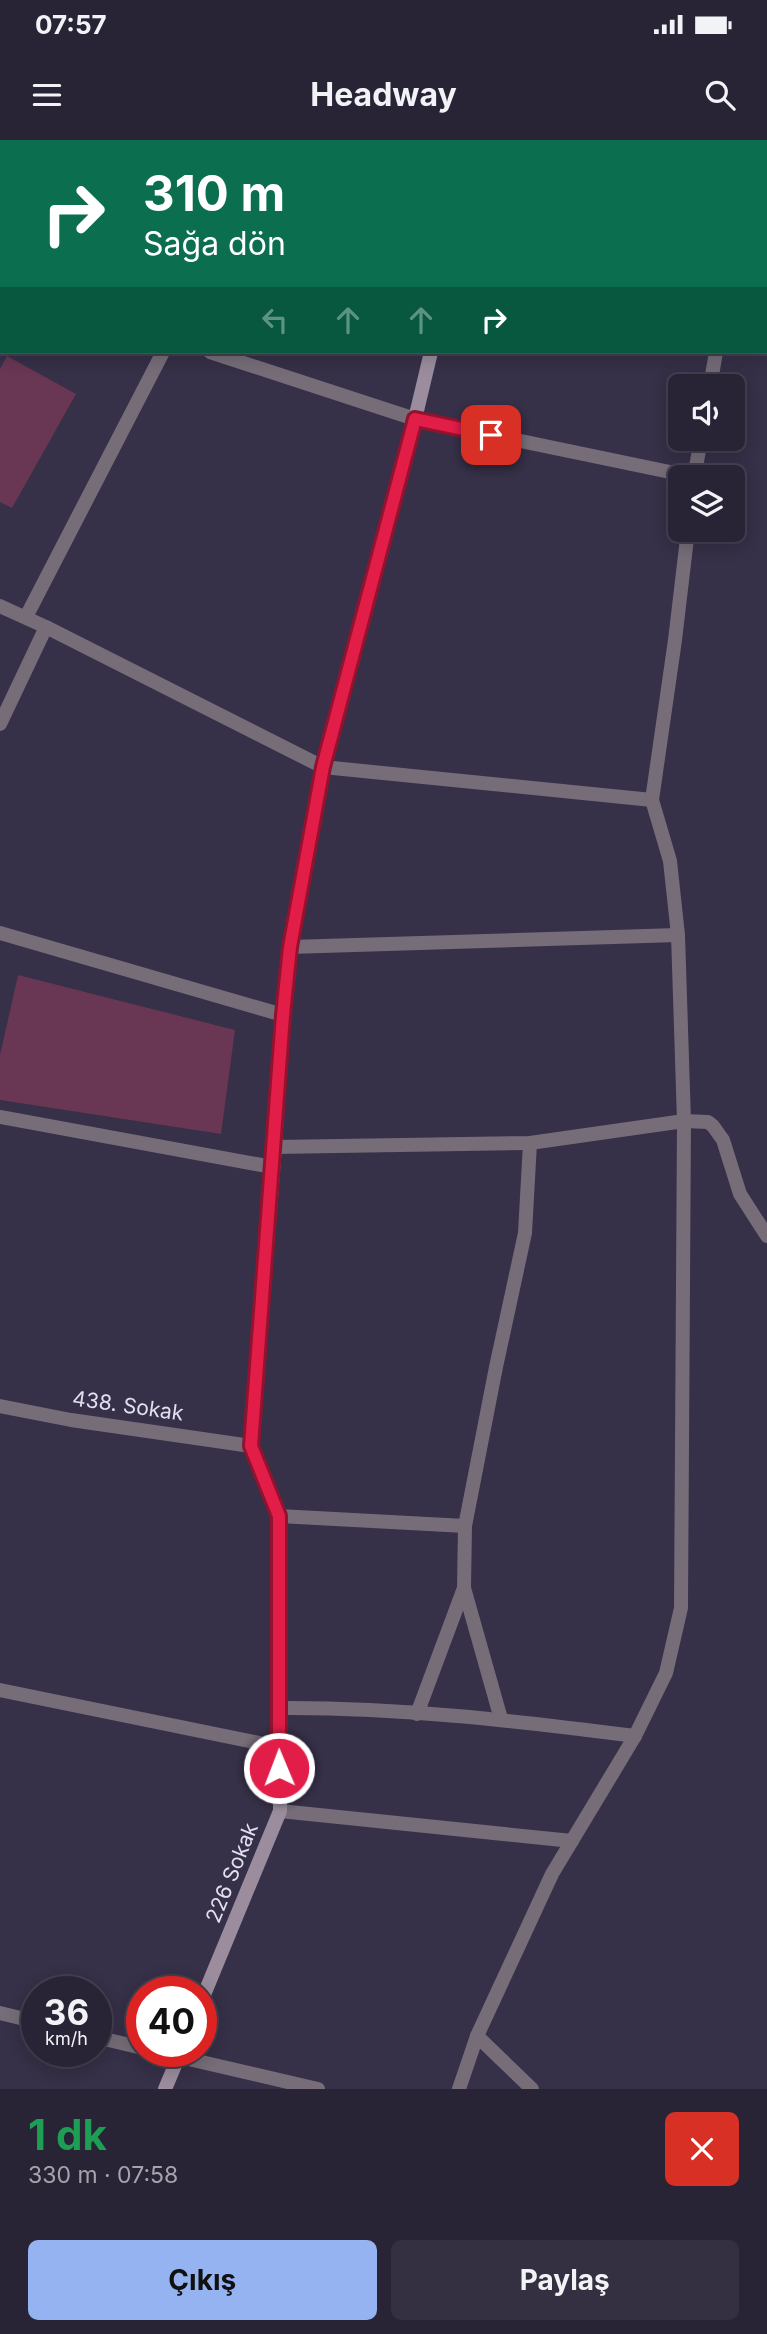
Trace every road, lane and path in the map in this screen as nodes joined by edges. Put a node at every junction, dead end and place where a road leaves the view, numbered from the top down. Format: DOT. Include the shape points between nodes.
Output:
graph roads {
  1 [pos="162,354"];
  2 [pos="216,354"];
  3 [pos="431,354"];
  4 [pos="716,354"];
  5 [pos="712,374"];
  6 [pos="415,419"];
  7 [pos="668,472"];
  8 [pos="687,542"];
  9 [pos="0,606"];
  10 [pos="26,617"];
  11 [pos="46,627"];
  12 [pos="0,724"];
  13 [pos="323,767"];
  14 [pos="652,800"];
  15 [pos="0,933"];
  16 [pos="678,935"];
  17 [pos="290,947"];
  18 [pos="283,1015"];
  19 [pos="0,1117"];
  20 [pos="684,1121"];
  21 [pos="530,1143"];
  22 [pos="275,1147"];
  23 [pos="272,1167"];
  24 [pos="767,1236"];
  25 [pos="0,1408"];
  26 [pos="251,1446"];
  27 [pos="279,1516"];
  28 [pos="465,1526"];
  29 [pos="464,1588"];
  30 [pos="0,1690"];
  31 [pos="278,1708"];
  32 [pos="417,1714"];
  33 [pos="502,1719"];
  34 [pos="635,1736"];
  35 [pos="279,1746"];
  36 [pos="280,1811"];
  37 [pos="572,1841"];
  38 [pos="212,1976"];
  39 [pos="0,2013"];
  40 [pos="21,2018"];
  41 [pos="477,2036"];
  42 [pos="217,2064"];
  43 [pos="173,2067"];
  44 [pos="164,2089"];
  45 [pos="318,2089"];
  46 [pos="459,2089"];
  47 [pos="532,2089"];
  1 -- 10 [label="street"];
  2 -- 6 [label="street"];
  3 -- 6 [label="street, 226 Sokak"];
  4 -- 5 [label="street"];
  6 -- 7 [label="street"];
  6 -- 13 [label="street, 226 Sokak"];
  8 -- 14 [label="street"];
  9 -- 10 [label="street"];
  10 -- 11 [label="street"];
  11 -- 12 [label="street"];
  11 -- 13 [label="street"];
  13 -- 14 [label="street"];
  13 -- 17 [label="street, 226 Sokak"];
  14 -- 16 [label="street" via="670,861"];
  15 -- 18 [label="street"];
  16 -- 17 [label="street"];
  16 -- 20 [label="street"];
  17 -- 18 [label="street, 226 Sokak"];
  18 -- 22 [label="street, 226 Sokak"];
  19 -- 23 [label="street"];
  20 -- 21 [label="street"];
  20 -- 24 [label="street" via="713,1126 723,1140 740,1194"];
  20 -- 34 [label="street" via="681,1608 666,1673"];
  21 -- 22 [label="street"];
  21 -- 28 [label="street" via="525,1234"];
  22 -- 23 [label="street, 226 Sokak"];
  23 -- 26 [label="street, 226 Sokak"];
  25 -- 26 [label="street, 438. Sokak"];
  26 -- 27 [label="street, 226 Sokak"];
  27 -- 28 [label="street"];
  27 -- 31 [label="street, 226 Sokak"];
  28 -- 29 [label="street"];
  29 -- 32 [label="street"];
  29 -- 33 [label="street"];
  30 -- 35 [label="street"];
  31 -- 32 [label="street"];
  31 -- 35 [label="street, 226 Sokak"];
  32 -- 33 [label="street"];
  33 -- 34 [label="street"];
  34 -- 37 [label="street"];
  35 -- 36 [label="street, 226 Sokak"];
  36 -- 37 [label="street"];
  36 -- 38 [label="street, 226 Sokak"];
  37 -- 41 [label="street" via="552,1874"];
  39 -- 40 [label="street"];
  41 -- 46 [label="street"];
  41 -- 47 [label="street"];
  42 -- 45 [label="street"];
  43 -- 44 [label="street"];
}
